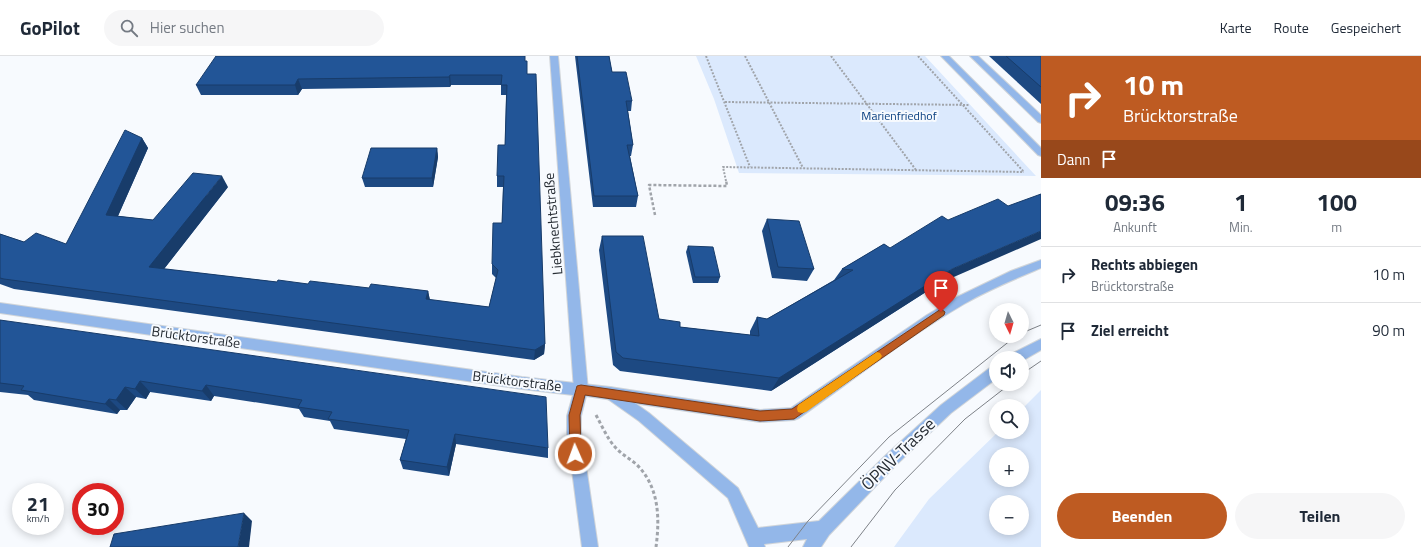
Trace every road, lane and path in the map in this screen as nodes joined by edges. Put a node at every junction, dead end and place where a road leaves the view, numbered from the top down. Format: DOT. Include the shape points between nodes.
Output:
graph roads {
  1 [pos="554,56"];
  2 [pos="706,56"];
  3 [pos="745,56"];
  4 [pos="831,56"];
  5 [pos="918,56"];
  6 [pos="945,56"];
  7 [pos="974,56"];
  8 [pos="725,102"];
  9 [pos="770,102"];
  10 [pos="866,104"];
  11 [pos="992,104"];
  12 [pos="964,105"];
  13 [pos="1041,120"];
  14 [pos="1041,153"];
  15 [pos="750,167"];
  16 [pos="803,168"];
  17 [pos="916,170"];
  18 [pos="655,215"];
  19 [pos="1041,264"];
  20 [pos="0,308"];
  21 [pos="1041,344"];
  22 [pos="1028,351"];
  23 [pos="989,376"];
  24 [pos="581,390"];
  25 [pos="610,393"];
  26 [pos="823,529"];
  27 [pos="755,542"];
  28 [pos="590,547"];
  29 [pos="656,547"];
  30 [pos="811,547"];
  1 -- 24 [label="street, Liebknechtstraße"];
  2 -- 8 [label="path"];
  3 -- 9 [label="path"];
  4 -- 10 [label="path"];
  5 -- 12 [label="path"];
  6 -- 11 [label="street"];
  7 -- 13 [label="street"];
  8 -- 9 [label="path"];
  8 -- 15 [label="path"];
  9 -- 10 [label="path"];
  9 -- 16 [label="path"];
  10 -- 12 [label="path"];
  10 -- 17 [label="path"];
  11 -- 12 [label="path"];
  11 -- 14 [label="street"];
  12 -- 17 [label="path" via="1024,172"];
  15 -- 16 [label="path"];
  15 -- 18 [label="path" via="722,167 727,186 649,185"];
  16 -- 17 [label="path"];
  19 -- 25 [label="street, Brücktorstraße" via="961,300 930,318 794,414 760,416"];
  20 -- 24 [label="street, Brücktorstraße"];
  21 -- 22 [label="street"];
  23 -- 26 [label="street, ÖPNV-Trasse" via="946,409 890,460"];
  24 -- 25 [label="street, Brücktorstraße"];
  24 -- 28 [label="street" via="574,415 575,454"];
  24 -- 29 [label="path" via="616,449 636,464 651,486 658,511"];
  25 -- 27 [label="street" via="644,417 733,493"];
  26 -- 27 [label="street"];
  26 -- 30 [label="street, ÖPNV-Trasse"];
}
